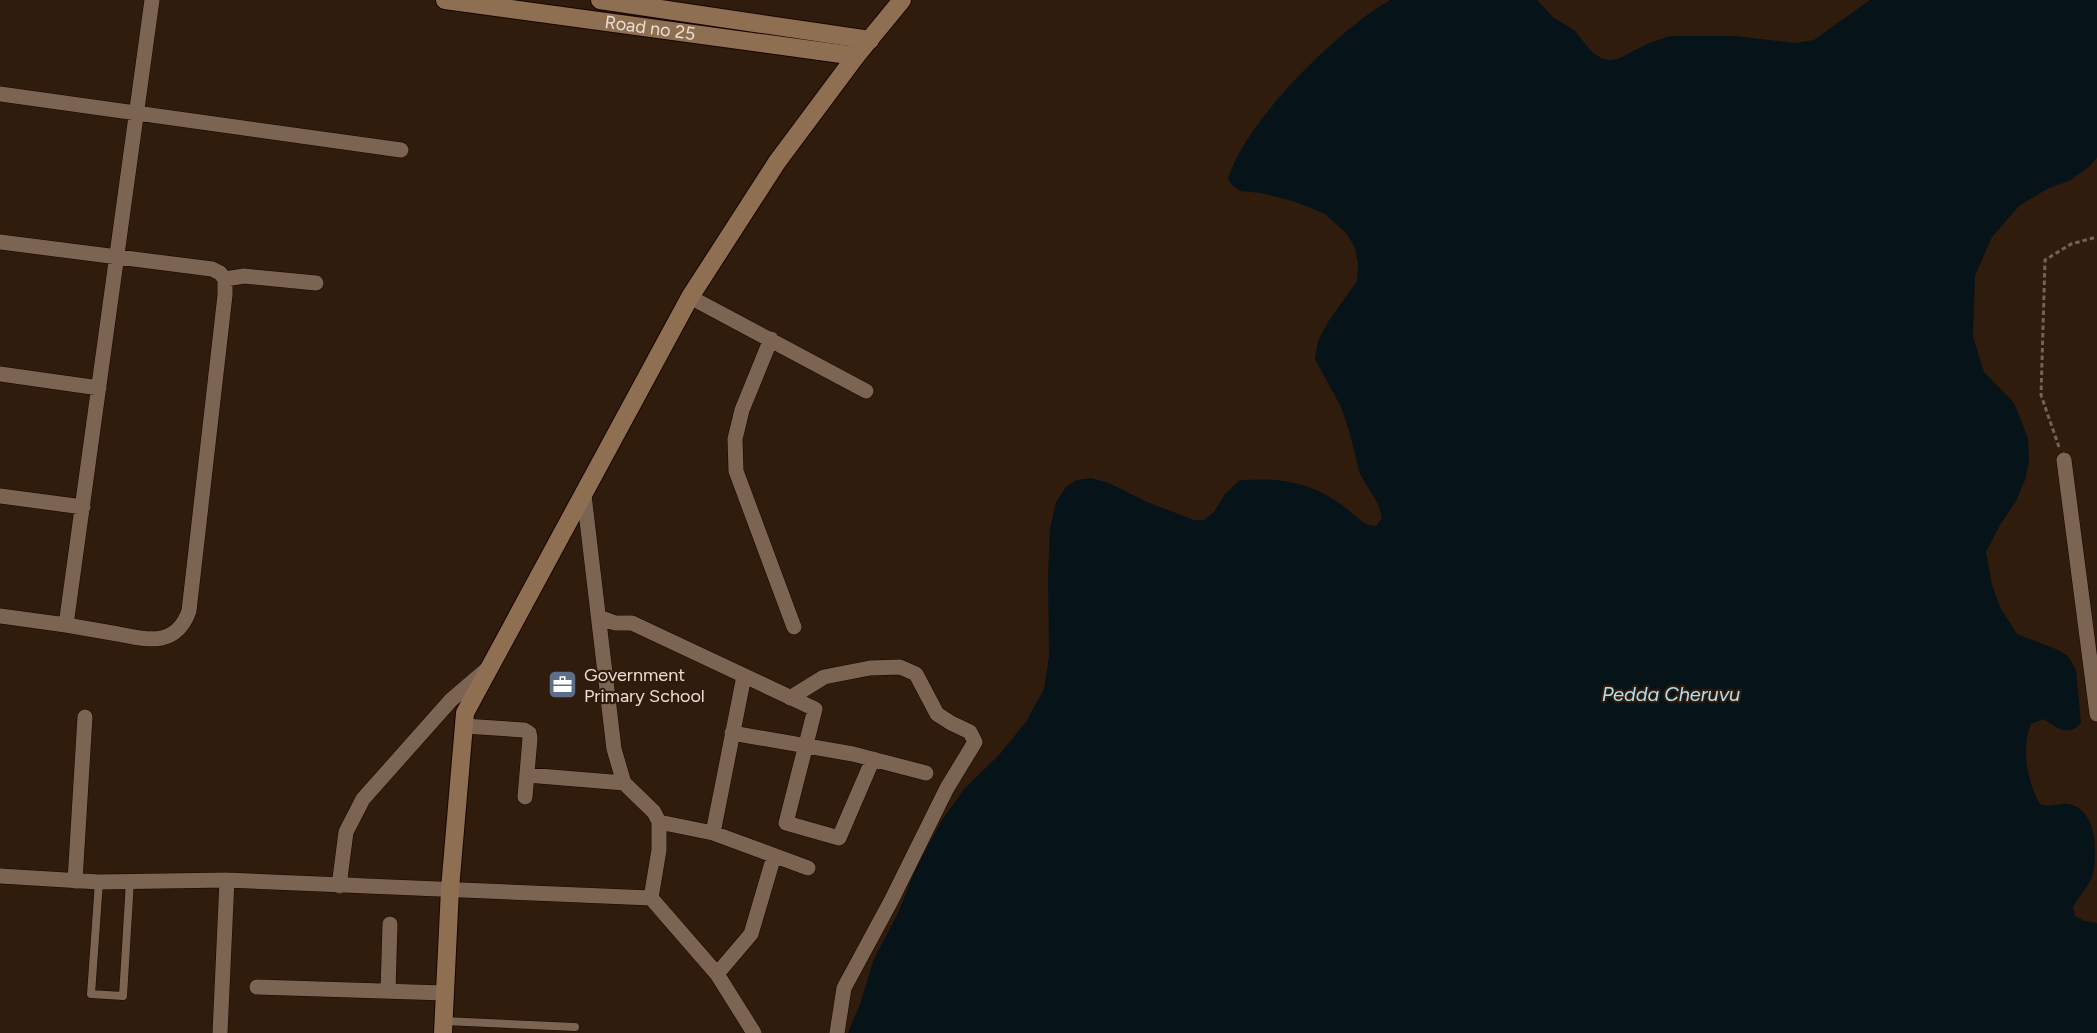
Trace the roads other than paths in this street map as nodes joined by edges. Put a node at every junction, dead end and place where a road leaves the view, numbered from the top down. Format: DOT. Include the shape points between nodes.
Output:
graph roads {
  1 [pos="152,0"];
  2 [pos="445,0"];
  3 [pos="600,0"];
  4 [pos="902,0"];
  5 [pos="577,9"];
  6 [pos="870,40"];
  7 [pos="856,56"];
  8 [pos="0,94"];
  9 [pos="137,112"];
  10 [pos="401,150"];
  11 [pos="0,242"];
  12 [pos="117,258"];
  13 [pos="225,279"];
  14 [pos="316,283"];
  15 [pos="690,297"];
  16 [pos="771,339"];
  17 [pos="0,374"];
  18 [pos="99,388"];
  19 [pos="866,392"];
  20 [pos="2064,460"];
  21 [pos="584,495"];
  22 [pos="0,496"];
  23 [pos="83,507"];
  24 [pos="0,616"];
  25 [pos="599,617"];
  26 [pos="66,625"];
  27 [pos="794,627"];
  28 [pos="490,666"];
  29 [pos="744,676"];
  30 [pos="790,698"];
  31 [pos="2097,714"];
  32 [pos="85,717"];
  33 [pos="464,726"];
  34 [pos="732,733"];
  35 [pos="806,746"];
  36 [pos="873,759"];
  37 [pos="926,773"];
  38 [pos="527,775"];
  39 [pos="624,783"];
  40 [pos="525,796"];
  41 [pos="659,822"];
  42 [pos="713,833"];
  43 [pos="774,856"];
  44 [pos="808,868"];
  45 [pos="0,876"];
  46 [pos="227,880"];
  47 [pos="75,881"];
  48 [pos="99,882"];
  49 [pos="130,882"];
  50 [pos="339,886"];
  51 [pos="450,889"];
  52 [pos="651,898"];
  53 [pos="390,924"];
  54 [pos="717,974"];
  55 [pos="257,987"];
  56 [pos="388,991"];
  57 [pos="445,993"];
  58 [pos="443,1027"];
  59 [pos="575,1027"];
  60 [pos="220,1033"];
  61 [pos="754,1033"];
  62 [pos="837,1033"];
  1 -- 9 [label="street"];
  2 -- 5 [label="street, Road no 25"];
  3 -- 6 [label="street, Road no 25"];
  4 -- 6 [label="street"];
  5 -- 7 [label="street, Road no 25"];
  6 -- 7 [label="street"];
  7 -- 15 [label="street" via="777,162"];
  8 -- 9 [label="street"];
  9 -- 10 [label="street"];
  9 -- 12 [label="street"];
  11 -- 12 [label="street"];
  12 -- 13 [label="street" via="212,269"];
  12 -- 18 [label="street"];
  13 -- 14 [label="street" via="244,276"];
  13 -- 26 [label="street" via="189,611 184,624 171,635 152,640"];
  15 -- 16 [label="street"];
  15 -- 21 [label="street"];
  16 -- 19 [label="street"];
  16 -- 27 [label="street" via="742,410 735,439 736,471"];
  17 -- 18 [label="street"];
  18 -- 23 [label="street"];
  20 -- 31 [label="street"];
  21 -- 25 [label="street"];
  21 -- 28 [label="street"];
  22 -- 23 [label="street"];
  23 -- 26 [label="street"];
  24 -- 26 [label="street"];
  25 -- 29 [label="street" via="632,623"];
  25 -- 39 [label="street" via="614,749"];
  28 -- 33 [label="street" via="465,713"];
  28 -- 50 [label="street" via="451,700 363,799 346,832"];
  29 -- 30 [label="street"];
  29 -- 34 [label="street"];
  30 -- 35 [label="street" via="815,709"];
  30 -- 62 [label="street" via="824,677 900,667 916,674 937,714 970,732 975,742 947,788 844,988"];
  32 -- 47 [label="street"];
  33 -- 38 [label="street" via="529,733"];
  33 -- 51 [label="street"];
  34 -- 35 [label="street"];
  34 -- 42 [label="street"];
  35 -- 36 [label="street"];
  35 -- 36 [label="street" via="786,824 839,838"];
  36 -- 37 [label="street"];
  38 -- 39 [label="street"];
  38 -- 40 [label="street"];
  39 -- 41 [label="street"];
  41 -- 42 [label="street"];
  41 -- 52 [label="street"];
  42 -- 43 [label="street"];
  43 -- 44 [label="street"];
  43 -- 54 [label="street" via="751,934"];
  45 -- 47 [label="street"];
  46 -- 49 [label="street"];
  46 -- 50 [label="street"];
  46 -- 60 [label="street"];
  47 -- 48 [label="street"];
  48 -- 49 [label="street"];
  48 -- 49 [label="lane" via="91,994 123,996"];
  50 -- 51 [label="street"];
  51 -- 52 [label="street"];
  51 -- 57 [label="street"];
  52 -- 54 [label="street"];
  53 -- 56 [label="street"];
  54 -- 61 [label="street"];
  55 -- 56 [label="street"];
  56 -- 57 [label="street"];
  57 -- 58 [label="street"];
  58 -- 59 [label="lane"];
}
